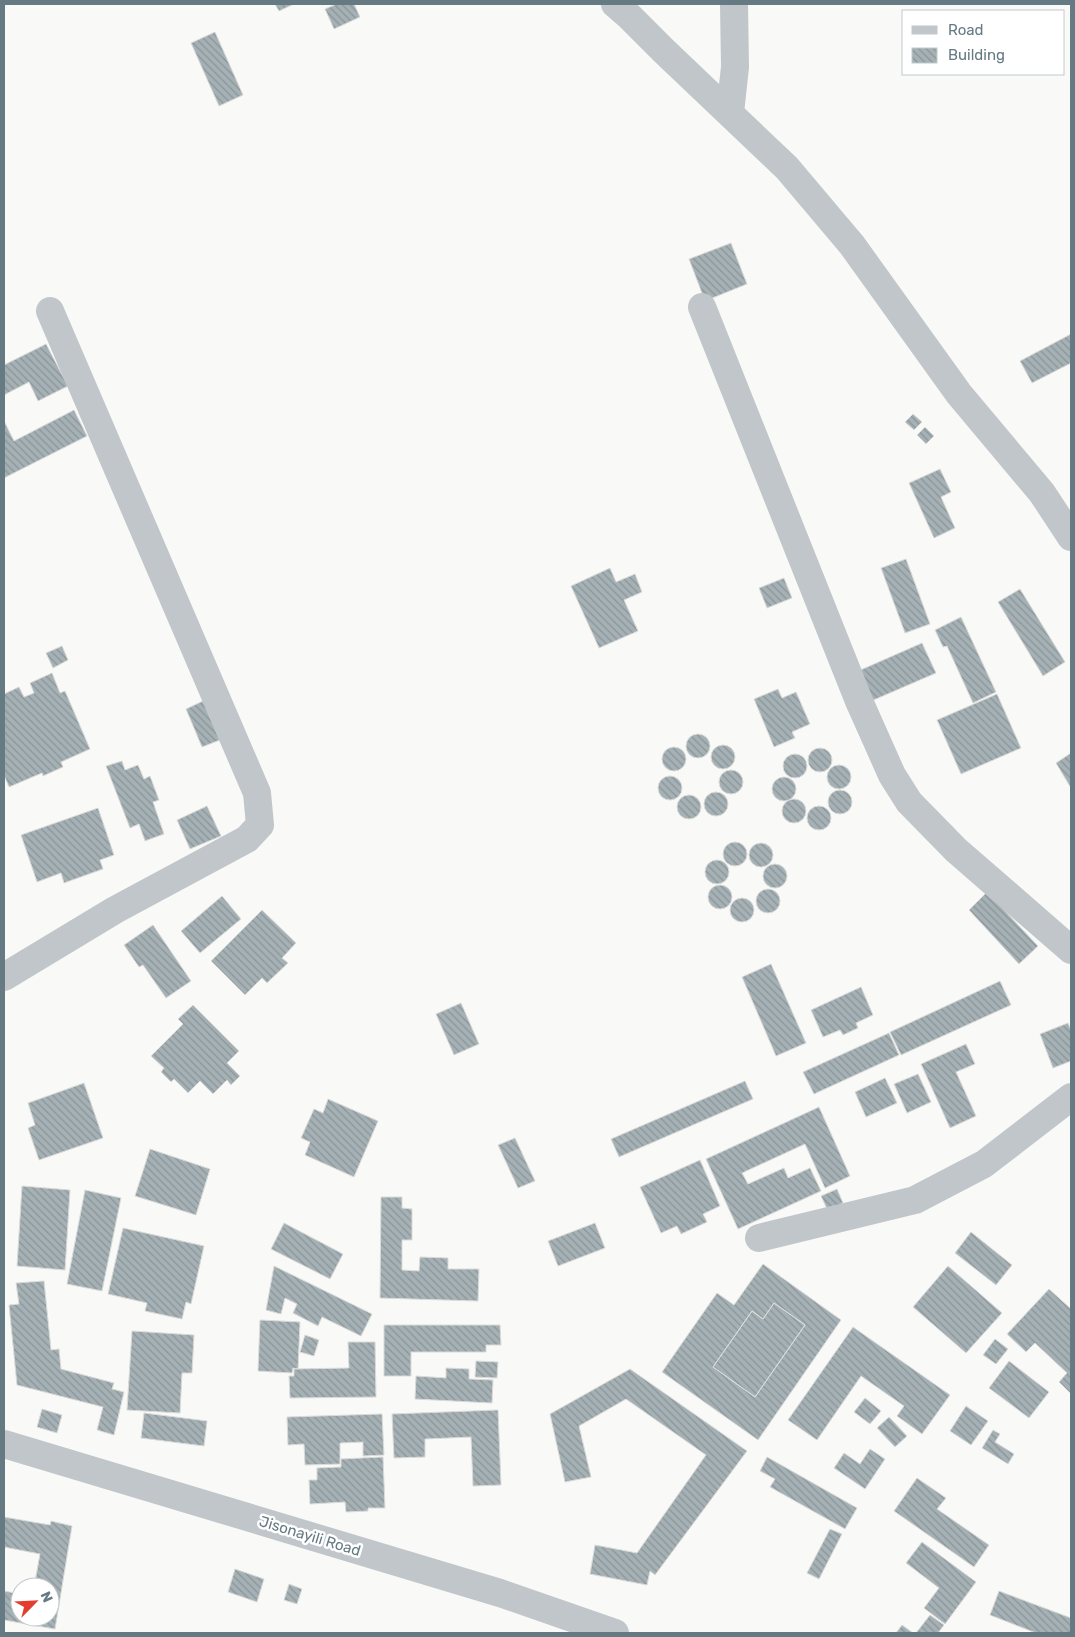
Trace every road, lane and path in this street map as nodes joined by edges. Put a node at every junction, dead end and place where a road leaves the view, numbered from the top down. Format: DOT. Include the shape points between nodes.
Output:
graph roads {
  1 [pos="615,4"];
  2 [pos="734,4"];
  3 [pos="730,113"];
  4 [pos="702,307"];
  5 [pos="50,311"];
  6 [pos="1071,537"];
  7 [pos="1071,950"];
  8 [pos="4,977"];
  9 [pos="1071,1097"];
  10 [pos="759,1238"];
  11 [pos="4,1444"];
  12 [pos="615,1633"];
  1 -- 3 [label="street"];
  2 -- 3 [label="street" via="735,67"];
  3 -- 6 [label="street" via="787,168 852,245 958,394 1042,493"];
  4 -- 7 [label="street" via="859,701 892,775 909,802 956,850"];
  5 -- 8 [label="street" via="257,793 260,825 247,839 115,910"];
  9 -- 10 [label="street" via="984,1164 915,1200"];
  11 -- 12 [label="street, Jisonayili Road" via="500,1593"];
}
